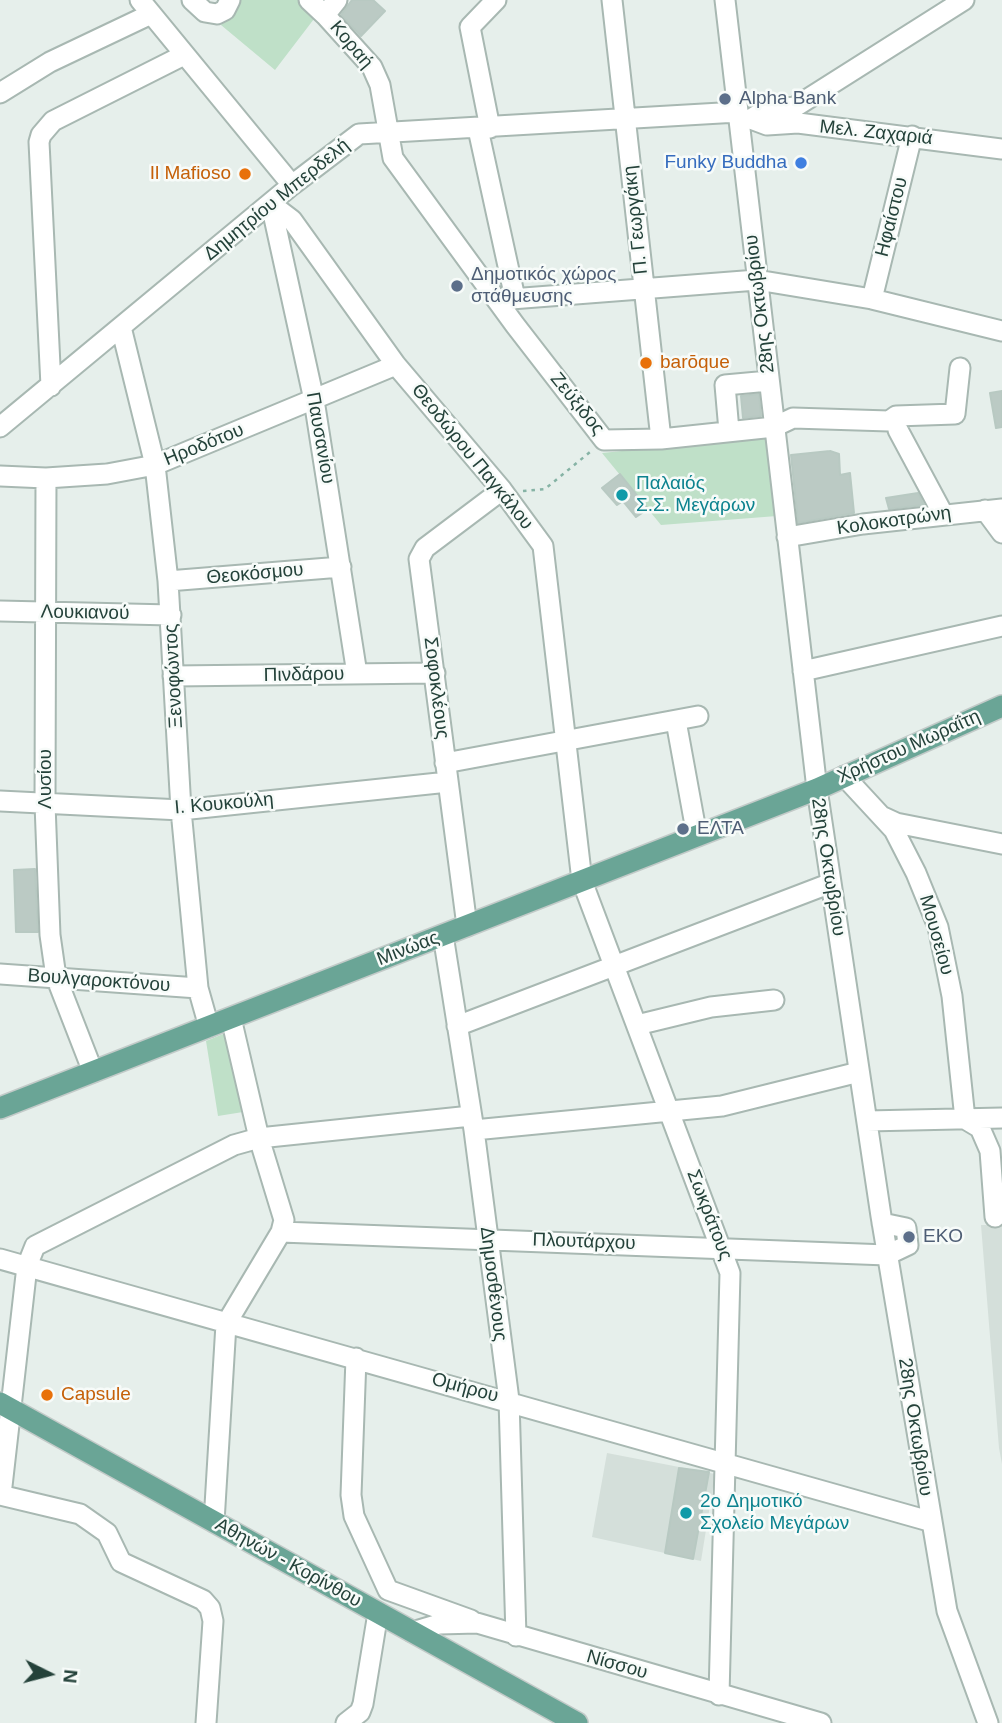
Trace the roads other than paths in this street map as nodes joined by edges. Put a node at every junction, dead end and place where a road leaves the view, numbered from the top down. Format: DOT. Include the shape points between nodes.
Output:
graph roads {
  1 [pos="192,0"];
  2 [pos="230,0"];
  3 [pos="309,0"];
  4 [pos="496,0"];
  5 [pos="612,0"];
  6 [pos="725,0"];
  7 [pos="964,0"];
  8 [pos="145,7"];
  9 [pos="331,7"];
  10 [pos="184,55"];
  11 [pos="0,93"];
  12 [pos="797,115"];
  13 [pos="743,117"];
  14 [pos="625,119"];
  15 [pos="484,128"];
  16 [pos="388,135"];
  17 [pos="912,136"];
  18 [pos="1002,149"];
  19 [pos="292,185"];
  20 [pos="271,204"];
  21 [pos="757,280"];
  22 [pos="643,290"];
  23 [pos="506,299"];
  24 [pos="872,299"];
  25 [pos="121,327"];
  26 [pos="1002,331"];
  27 [pos="396,365"];
  28 [pos="960,368"];
  29 [pos="769,382"];
  30 [pos="51,386"];
  31 [pos="314,400"];
  32 [pos="0,427"];
  33 [pos="775,427"];
  34 [pos="898,430"];
  35 [pos="729,432"];
  36 [pos="661,439"];
  37 [pos="155,465"];
  38 [pos="0,476"];
  39 [pos="46,478"];
  40 [pos="504,494"];
  41 [pos="994,510"];
  42 [pos="943,514"];
  43 [pos="1002,533"];
  44 [pos="787,537"];
  45 [pos="341,567"];
  46 [pos="168,581"];
  47 [pos="0,611"];
  48 [pos="47,612"];
  49 [pos="171,615"];
  50 [pos="1002,626"];
  51 [pos="803,671"];
  52 [pos="435,673"];
  53 [pos="357,674"];
  54 [pos="173,676"];
  55 [pos="1002,706"];
  56 [pos="698,716"];
  57 [pos="676,721"];
  58 [pos="566,743"];
  59 [pos="446,773"];
  60 [pos="844,776"];
  61 [pos="817,789"];
  62 [pos="0,801"];
  63 [pos="45,804"];
  64 [pos="181,810"];
  65 [pos="882,817"];
  66 [pos="697,836"];
  67 [pos="1002,844"];
  68 [pos="582,881"];
  69 [pos="831,883"];
  70 [pos="467,926"];
  71 [pos="443,935"];
  72 [pos="613,967"];
  73 [pos="0,974"];
  74 [pos="56,977"];
  75 [pos="198,988"];
  76 [pos="774,1000"];
  77 [pos="231,1018"];
  78 [pos="637,1025"];
  79 [pos="457,1026"];
  80 [pos="209,1027"];
  81 [pos="93,1072"];
  82 [pos="859,1072"];
  83 [pos="0,1108"];
  84 [pos="670,1113"];
  85 [pos="1002,1118"];
  86 [pos="965,1119"];
  87 [pos="867,1121"];
  88 [pos="472,1123"];
  89 [pos="259,1138"];
  90 [pos="995,1217"];
  91 [pos="281,1232"];
  92 [pos="487,1237"];
  93 [pos="0,1244"];
  94 [pos="722,1248"];
  95 [pos="893,1253"];
  96 [pos="13,1262"];
  97 [pos="226,1324"];
  98 [pos="356,1358"];
  99 [pos="509,1400"];
  100 [pos="5,1406"];
  101 [pos="725,1462"];
  102 [pos="0,1495"];
  103 [pos="929,1521"];
  104 [pos="214,1522"];
  105 [pos="378,1613"];
  106 [pos="477,1623"];
  107 [pos="412,1632"];
  108 [pos="516,1636"];
  109 [pos="719,1695"];
  110 [pos="206,1723"];
  111 [pos="346,1723"];
  112 [pos="577,1723"];
  113 [pos="821,1723"];
  114 [pos="988,1723"];
  1 -- 2 [label="street" via="205,12 218,14"];
  3 -- 9 [label="street, Κοραή"];
  4 -- 15 [label="street, Ζεύξιδος" via="470,27"];
  5 -- 14 [label="street, Π. Γεωργάκη"];
  6 -- 13 [label="street, 28ης Οκτωβρίου"];
  7 -- 12 [label="street"];
  8 -- 10 [label="street"];
  8 -- 11 [label="street"];
  9 -- 16 [label="street, Κοραή" via="372,67 380,85"];
  10 -- 19 [label="street"];
  10 -- 30 [label="street" via="53,121 41,135"];
  12 -- 13 [label="street, Δημητρίου Μπερδελή" via="765,110"];
  12 -- 17 [label="street, Μελ. Ζαχαριά"];
  13 -- 14 [label="street, Δημητρίου Μπερδελή"];
  13 -- 21 [label="street, 28ης Οκτωβρίου"];
  14 -- 15 [label="street, Δημητρίου Μπερδελή"];
  14 -- 22 [label="street, Π. Γεωργάκη"];
  15 -- 16 [label="street, Δημητρίου Μπερδελή"];
  15 -- 23 [label="street, Ζεύξιδος"];
  16 -- 19 [label="street, Δημητρίου Μπερδελή" via="359,134"];
  16 -- 23 [label="street, Κοραή" via="393,158"];
  17 -- 18 [label="street, Μελ. Ζαχαριά"];
  17 -- 24 [label="street, Ηφαίστου"];
  19 -- 20 [label="street, Δημητρίου Μπερδελή"];
  20 -- 25 [label="street, Δημητρίου Μπερδελή"];
  20 -- 27 [label="street, Θεοδώρου Παγκάλου" via="292,220"];
  20 -- 31 [label="street, Παυσανίου"];
  21 -- 22 [label="street"];
  21 -- 24 [label="street"];
  21 -- 29 [label="street, 28ης Οκτωβρίου"];
  22 -- 23 [label="street"];
  22 -- 36 [label="street, Π. Γεωργάκη"];
  23 -- 36 [label="street, Ζεύξιδος" via="604,440"];
  24 -- 26 [label="street"];
  25 -- 30 [label="street, Δημητρίου Μπερδελή"];
  25 -- 37 [label="street, Ξενοφώντος"];
  27 -- 31 [label="street, Ηροδότου"];
  27 -- 40 [label="street, Θεοδώρου Παγκάλου"];
  28 -- 33 [label="street, Ζεύξιδος" via="955,414 896,416 889,421 793,418"];
  29 -- 33 [label="street, 28ης Οκτωβρίου"];
  29 -- 35 [label="street" via="724,385"];
  30 -- 32 [label="street, Δημητρίου Μπερδελή"];
  31 -- 37 [label="street, Ηροδότου"];
  31 -- 45 [label="street, Παυσανίου"];
  33 -- 35 [label="street, Ζεύξιδος"];
  33 -- 44 [label="street, 28ης Οκτωβρίου"];
  34 -- 42 [label="street"];
  35 -- 36 [label="street, Ζεύξιδος"];
  37 -- 39 [label="street, Ηροδότου" via="123,473"];
  37 -- 46 [label="street, Ξενοφώντος"];
  38 -- 39 [label="street, Ηροδότου"];
  39 -- 48 [label="street, Λυσίου"];
  40 -- 52 [label="street, Σοφοκλέους" via="421,552"];
  40 -- 58 [label="street, Θεοδώρου Παγκάλου" via="543,546"];
  41 -- 42 [label="street, Κολοκοτρώνη"];
  41 -- 43 [label="street"];
  42 -- 44 [label="street, Κολοκοτρώνη"];
  44 -- 51 [label="street, 28ης Οκτωβρίου"];
  45 -- 46 [label="street, Θεοκόσμου"];
  45 -- 53 [label="street, Παυσανίου"];
  46 -- 49 [label="street, Ξενοφώντος"];
  47 -- 48 [label="street, Λουκιανού"];
  48 -- 49 [label="street, Λουκιανού"];
  48 -- 63 [label="street, Λυσίου"];
  49 -- 54 [label="street, Ξενοφώντος"];
  50 -- 51 [label="street"];
  51 -- 61 [label="street, 28ης Οκτωβρίου"];
  52 -- 53 [label="street, Πινδάρου"];
  52 -- 59 [label="street, Σοφοκλέους"];
  53 -- 54 [label="street, Πινδάρου"];
  54 -- 64 [label="street, Ξενοφώντος"];
  55 -- 60 [label="main road, Χρήστου Μωραΐτη"];
  56 -- 57 [label="street, Ι. Κουκούλη"];
  57 -- 58 [label="street, Ι. Κουκούλη"];
  57 -- 66 [label="street"];
  58 -- 59 [label="street, Ι. Κουκούλη"];
  58 -- 68 [label="street, Θεοδώρου Παγκάλου"];
  59 -- 64 [label="street, Ι. Κουκούλη"];
  59 -- 70 [label="street, Σοφοκλέους"];
  60 -- 61 [label="main road, Χρήστου Μωραΐτη"];
  60 -- 65 [label="street, Μουσείου"];
  61 -- 66 [label="main road, Μινώας"];
  61 -- 69 [label="street, 28ης Οκτωβρίου"];
  62 -- 63 [label="street, Ι. Κουκούλη"];
  63 -- 64 [label="street, Ι. Κουκούλη"];
  63 -- 74 [label="street, Λυσίου"];
  64 -- 75 [label="street, Ξενοφώντος"];
  65 -- 67 [label="street" via="897,824"];
  65 -- 86 [label="street, Μουσείου" via="894,830 916,873 941,939"];
  66 -- 68 [label="main road, Μινώας"];
  68 -- 70 [label="main road, Μινώας"];
  68 -- 72 [label="street, Σωκράτους"];
  69 -- 72 [label="street"];
  69 -- 82 [label="street, 28ης Οκτωβρίου"];
  70 -- 71 [label="main road, Μινώας"];
  71 -- 77 [label="main road, Μινώας"];
  71 -- 79 [label="street, Δημοσθένους"];
  72 -- 78 [label="street, Σωκράτους"];
  72 -- 79 [label="street"];
  73 -- 74 [label="street, Βουλγαροκτόνου"];
  74 -- 75 [label="street, Βουλγαροκτόνου"];
  74 -- 81 [label="street, Λυσίου"];
  75 -- 80 [label="street, Ξενοφώντος"];
  76 -- 78 [label="street" via="711,1007"];
  77 -- 80 [label="main road, Μινώας"];
  77 -- 89 [label="street"];
  78 -- 84 [label="street, Σωκράτους"];
  79 -- 88 [label="street, Δημοσθένους"];
  80 -- 81 [label="main road, Μινώας"];
  81 -- 83 [label="main road, Μινώας"];
  82 -- 84 [label="street" via="738,1103"];
  82 -- 87 [label="street, 28ης Οκτωβρίου"];
  84 -- 88 [label="street"];
  84 -- 94 [label="street, Σωκράτους"];
  85 -- 86 [label="street"];
  86 -- 87 [label="street"];
  86 -- 90 [label="street" via="979,1128 988,1144"];
  87 -- 95 [label="street, 28ης Οκτωβρίου"];
  88 -- 89 [label="street"];
  88 -- 92 [label="street, Δημοσθένους"];
  89 -- 91 [label="street" via="283,1212"];
  89 -- 96 [label="street" via="234,1144 34,1246"];
  91 -- 92 [label="street, Πλουτάρχου"];
  91 -- 97 [label="street"];
  92 -- 94 [label="street, Πλουτάρχου"];
  92 -- 99 [label="street, Δημοσθένους"];
  93 -- 96 [label="street"];
  94 -- 95 [label="street, Πλουτάρχου"];
  94 -- 101 [label="street, Σωκράτους" via="731,1281"];
  95 -- 103 [label="street, 28ης Οκτωβρίου"];
  96 -- 97 [label="street, Ομήρου"];
  96 -- 100 [label="street"];
  97 -- 98 [label="street, Ομήρου"];
  97 -- 104 [label="street"];
  98 -- 99 [label="street, Ομήρου"];
  98 -- 106 [label="street" via="352,1505 385,1584 393,1593"];
  99 -- 101 [label="street, Ομήρου"];
  99 -- 108 [label="street, Δημοσθένους"];
  100 -- 102 [label="street"];
  100 -- 104 [label="main road, Αθηνών - Κορίνθου"];
  101 -- 103 [label="street, Ομήρου"];
  101 -- 109 [label="street, Σωκράτους"];
  102 -- 110 [label="street" via="80,1514 107,1532 121,1562 203,1600 213,1620"];
  103 -- 114 [label="street, 28ης Οκτωβρίου" via="947,1611"];
  104 -- 105 [label="main road, Αθηνών - Κορίνθου"];
  105 -- 107 [label="main road, Αθηνών - Κορίνθου"];
  105 -- 111 [label="street" via="363,1704"];
  106 -- 107 [label="street, Νίσσου" via="439,1624"];
  106 -- 108 [label="street, Νίσσου"];
  107 -- 112 [label="main road, Αθηνών - Κορίνθου"];
  108 -- 109 [label="street, Νίσσου"];
  109 -- 113 [label="street, Νίσσου"];
}
